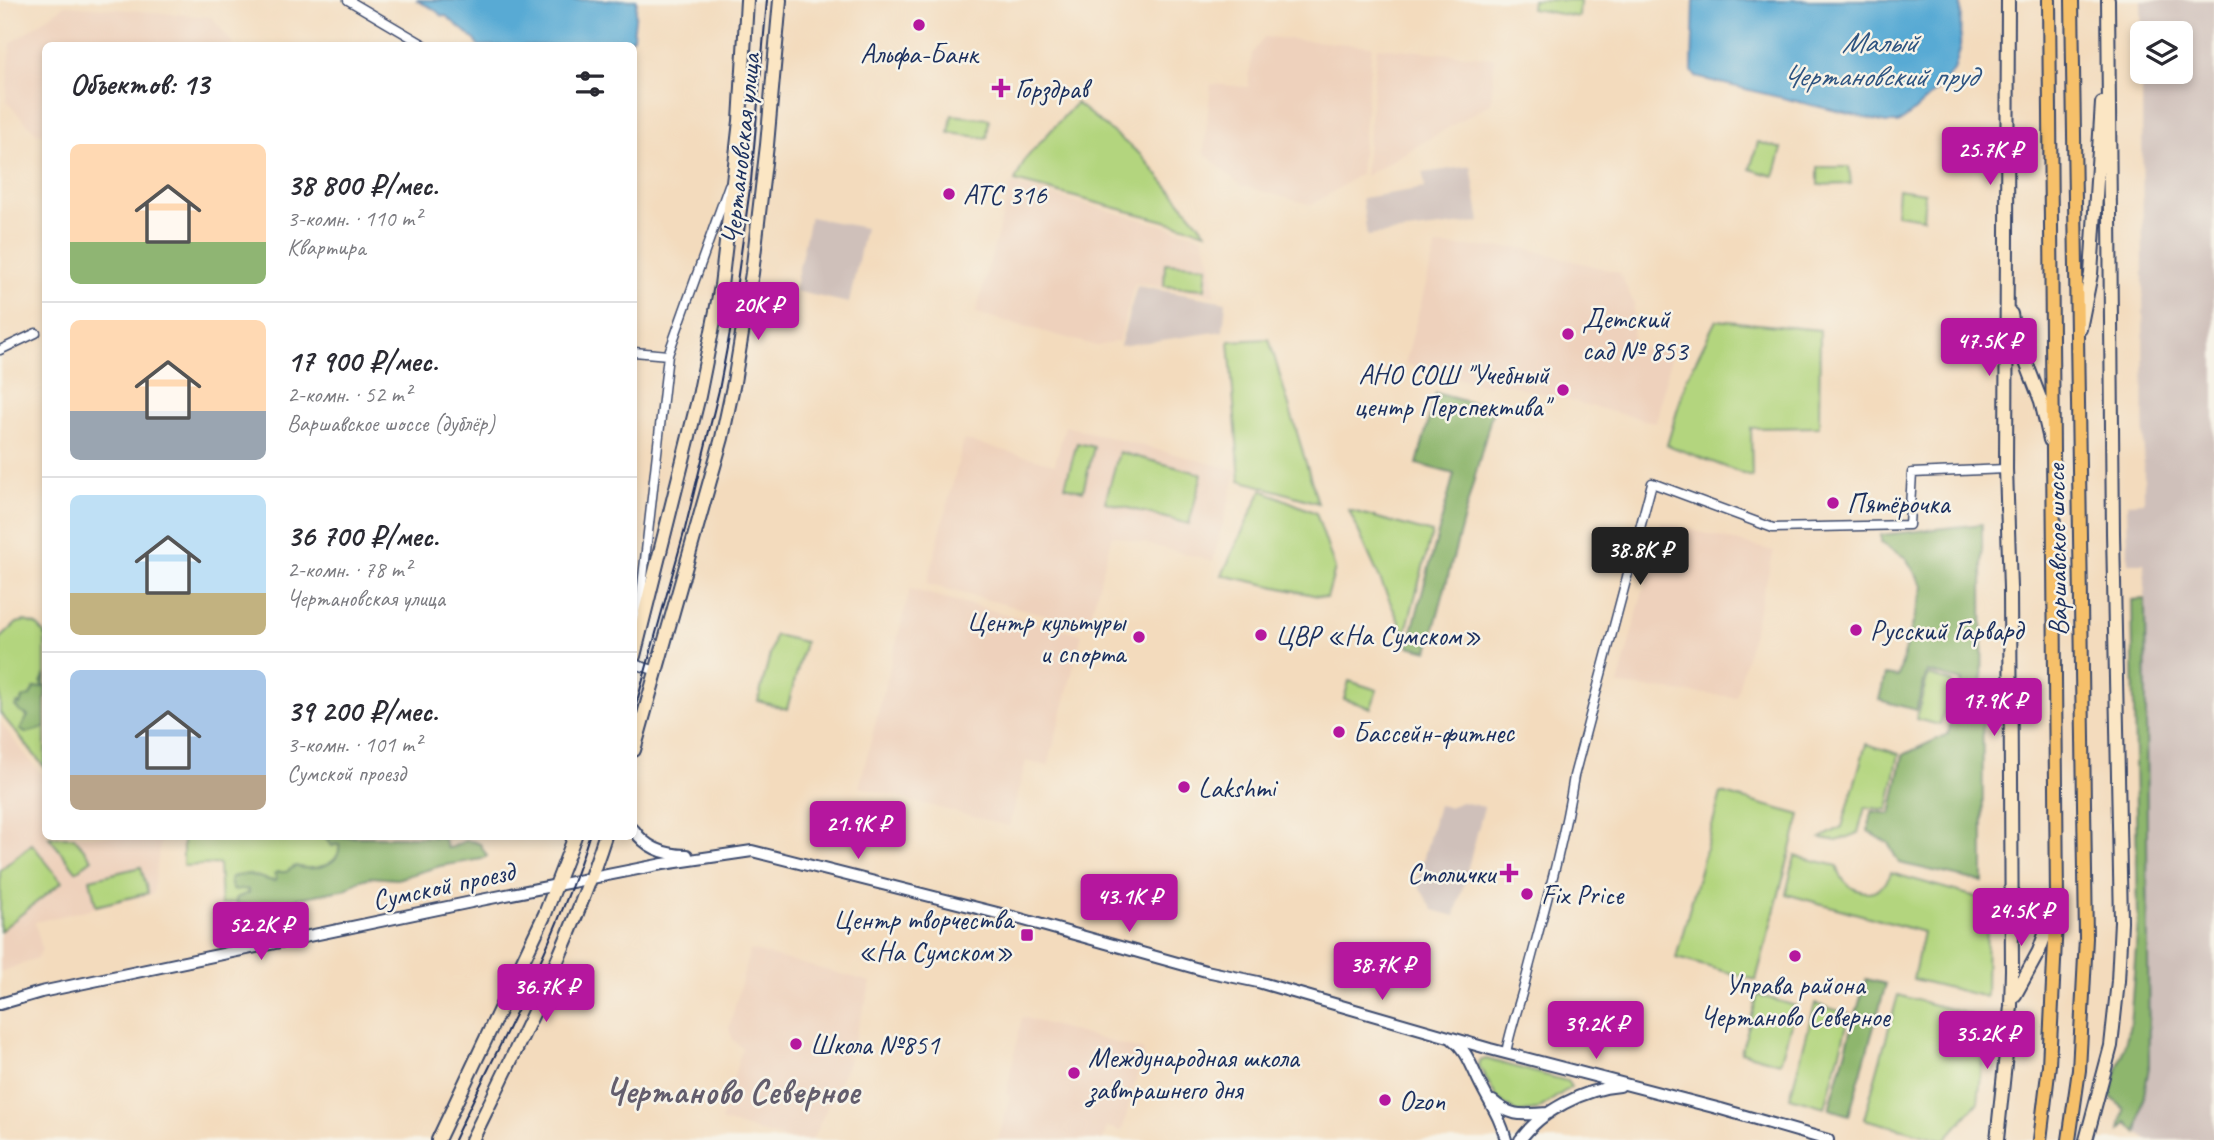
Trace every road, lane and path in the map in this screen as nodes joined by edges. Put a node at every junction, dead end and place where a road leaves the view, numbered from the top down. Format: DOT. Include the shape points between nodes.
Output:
graph roads {
  1 [pos="348,0"];
  2 [pos="747,0"];
  3 [pos="780,0"];
  4 [pos="2008,0"];
  5 [pos="2049,0"];
  6 [pos="2071,0"];
  7 [pos="2108,0"];
  8 [pos="2109,33"];
  9 [pos="419,42"];
  10 [pos="736,166"];
  11 [pos="2006,286"];
  12 [pos="36,333"];
  13 [pos="2077,344"];
  14 [pos="0,350"];
  15 [pos="637,352"];
  16 [pos="668,355"];
  17 [pos="2052,447"];
  18 [pos="2006,469"];
  19 [pos="637,626"];
  20 [pos="637,645"];
  21 [pos="637,659"];
  22 [pos="657,671"];
  23 [pos="637,740"];
  24 [pos="637,833"];
  25 [pos="574,840"];
  26 [pos="604,840"];
  27 [pos="718,855"];
  28 [pos="590,879"];
  29 [pos="557,886"];
  30 [pos="2057,900"];
  31 [pos="0,1004"];
  32 [pos="2011,1006"];
  33 [pos="1450,1037"];
  34 [pos="1490,1049"];
  35 [pos="1506,1053"];
  36 [pos="1575,1072"];
  37 [pos="1475,1074"];
  38 [pos="1629,1085"];
  39 [pos="1488,1098"];
  40 [pos="1570,1102"];
  41 [pos="1549,1112"];
  42 [pos="439,1140"];
  43 [pos="472,1140"];
  44 [pos="1506,1140"];
  45 [pos="1520,1140"];
  46 [pos="1828,1140"];
  47 [pos="1997,1140"];
  48 [pos="2040,1140"];
  49 [pos="2069,1140"];
  50 [pos="2086,1140"];
  1 -- 9 [label="street"];
  2 -- 10 [label="main road, Чертановская улица"];
  3 -- 22 [label="main road, Чертановская улица" via="754,260 734,382"];
  4 -- 11 [label="main road"];
  5 -- 17 [label="main road, Варшавское шоссе"];
  6 -- 13 [label="main road, Варшавское шоссе"];
  7 -- 8 [label="main road"];
  8 -- 13 [label="main road" via="2091,274"];
  8 -- 50 [label="main road" via="2121,921 2110,1046"];
  10 -- 16 [label="street"];
  10 -- 20 [label="main road, Чертановская улица" via="713,328"];
  11 -- 17 [label="main road" via="2014,331 2041,401"];
  11 -- 18 [label="main road"];
  12 -- 14 [label="street"];
  13 -- 49 [label="main road, Варшавское шоссе" via="2086,939 2079,1070"];
  15 -- 16 [label="street"];
  16 -- 19 [label="street"];
  17 -- 30 [label="main road, Варшавское шоссе"];
  18 -- 32 [label="main road"];
  18 -- 35 [label="street" via="1912,472 1909,525 1773,528 1651,483"];
  21 -- 22 [label="street"];
  22 -- 23 [label="main road, Чертановская улица"];
  24 -- 27 [label="street" via="666,853"];
  25 -- 29 [label="main road"];
  26 -- 28 [label="main road"];
  27 -- 28 [label="street, Сумской проезд"];
  27 -- 33 [label="street, Сумской проезд" via="752,851 772,855"];
  28 -- 29 [label="street, Сумской проезд"];
  28 -- 43 [label="main road" via="554,970"];
  29 -- 31 [label="street, Сумской проезд" via="181,962"];
  29 -- 42 [label="main road"];
  30 -- 32 [label="main road" via="2039,951"];
  30 -- 48 [label="main road, Варшавское шоссе" via="2049,1065"];
  32 -- 47 [label="main road"];
  33 -- 34 [label="street, Сумской проезд"];
  33 -- 37 [label="street" via="1461,1046"];
  34 -- 35 [label="street, Сумской проезд"];
  34 -- 37 [label="street" via="1474,1057"];
  35 -- 36 [label="street, Сумской проезд"];
  36 -- 38 [label="street, Сумской проезд"];
  36 -- 40 [label="street" via="1583,1087"];
  37 -- 39 [label="street"];
  38 -- 40 [label="street" via="1595,1090"];
  38 -- 46 [label="street, Сумской проезд"];
  39 -- 41 [label="street" via="1520,1116"];
  39 -- 44 [label="street"];
  40 -- 41 [label="street"];
  41 -- 45 [label="street"];
}
